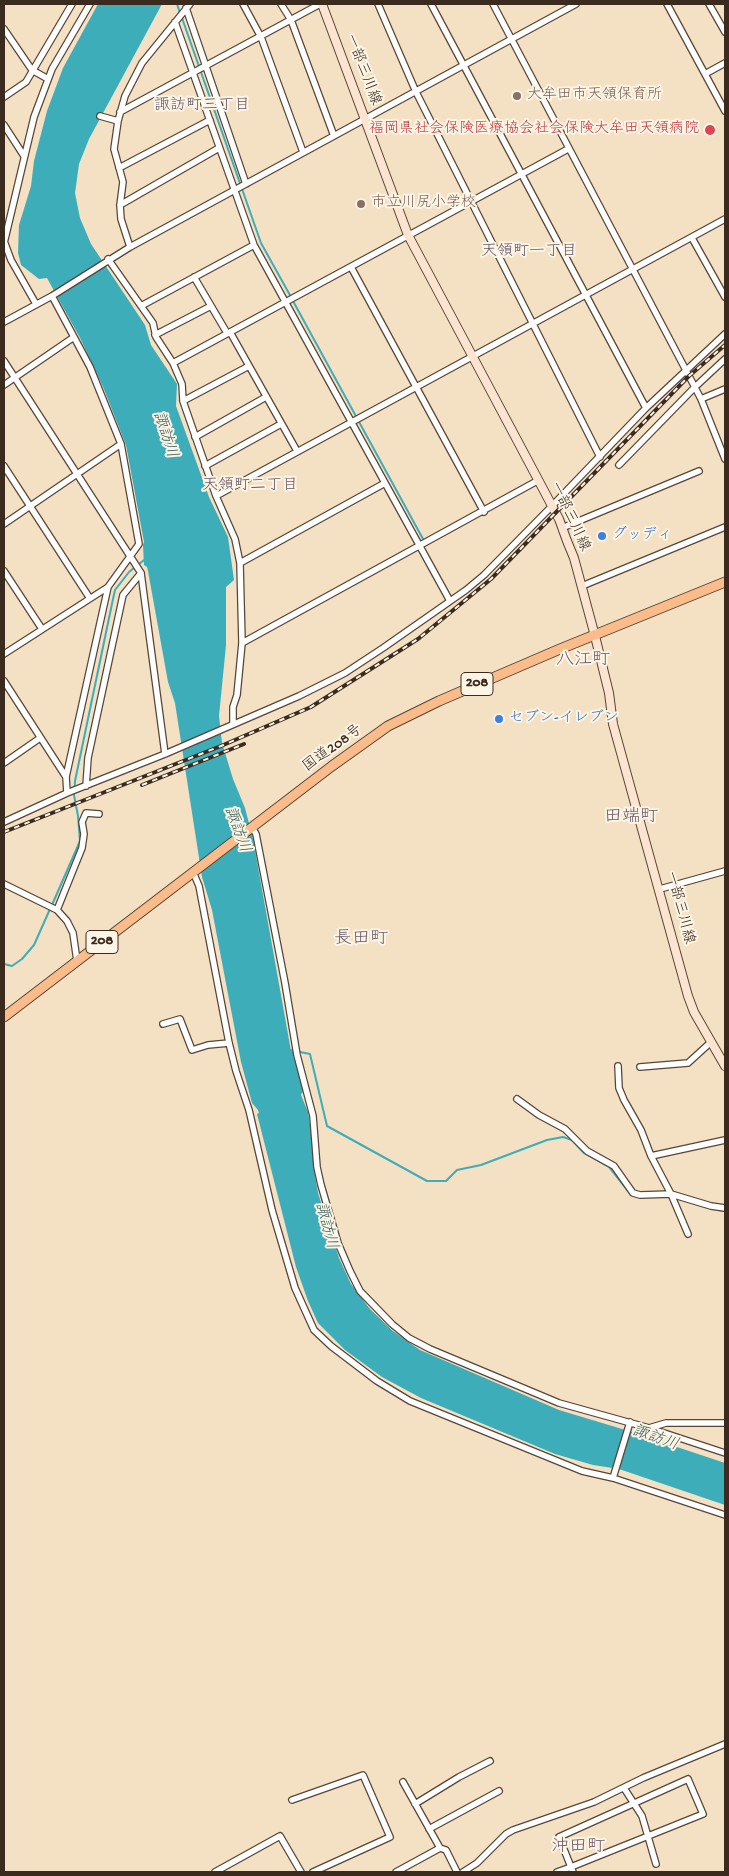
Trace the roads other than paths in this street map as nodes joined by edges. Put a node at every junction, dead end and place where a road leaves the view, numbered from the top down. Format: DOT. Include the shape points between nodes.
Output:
graph roads {
  1 [pos="72,4"];
  2 [pos="90,4"];
  3 [pos="243,4"];
  4 [pos="281,4"];
  5 [pos="321,4"];
  6 [pos="378,4"];
  7 [pos="431,4"];
  8 [pos="493,4"];
  9 [pos="576,4"];
  10 [pos="667,4"];
  11 [pos="709,4"];
  12 [pos="188,6"];
  13 [pos="290,20"];
  14 [pos="175,22"];
  15 [pos="4,28"];
  16 [pos="725,32"];
  17 [pos="261,37"];
  18 [pos="512,39"];
  19 [pos="725,63"];
  20 [pos="464,65"];
  21 [pos="207,66"];
  22 [pos="32,70"];
  23 [pos="193,73"];
  24 [pos="705,74"];
  25 [pos="48,79"];
  26 [pos="416,92"];
  27 [pos="4,98"];
  28 [pos="725,111"];
  29 [pos="120,112"];
  30 [pos="100,116"];
  31 [pos="366,119"];
  32 [pos="210,120"];
  33 [pos="118,121"];
  34 [pos="4,125"];
  35 [pos="334,136"];
  36 [pos="220,148"];
  37 [pos="568,149"];
  38 [pos="303,152"];
  39 [pos="24,156"];
  40 [pos="119,168"];
  41 [pos="523,174"];
  42 [pos="246,184"];
  43 [pos="234,190"];
  44 [pos="471,201"];
  45 [pos="120,205"];
  46 [pos="725,219"];
  47 [pos="408,235"];
  48 [pos="692,238"];
  49 [pos="4,242"];
  50 [pos="254,245"];
  51 [pos="130,247"];
  52 [pos="106,260"];
  53 [pos="350,267"];
  54 [pos="632,269"];
  55 [pos="194,277"];
  56 [pos="585,295"];
  57 [pos="53,296"];
  58 [pos="725,297"];
  59 [pos="285,301"];
  60 [pos="36,304"];
  61 [pos="141,306"];
  62 [pos="211,306"];
  63 [pos="4,322"];
  64 [pos="532,324"];
  65 [pos="228,332"];
  66 [pos="725,334"];
  67 [pos="156,335"];
  68 [pos="74,337"];
  69 [pos="473,357"];
  70 [pos="725,359"];
  71 [pos="4,361"];
  72 [pos="173,363"];
  73 [pos="249,366"];
  74 [pos="686,369"];
  75 [pos="15,378"];
  76 [pos="4,385"];
  77 [pos="695,386"];
  78 [pos="416,387"];
  79 [pos="725,389"];
  80 [pos="266,397"];
  81 [pos="701,399"];
  82 [pos="182,401"];
  83 [pos="646,408"];
  84 [pos="352,422"];
  85 [pos="281,424"];
  86 [pos="195,437"];
  87 [pos="121,444"];
  88 [pos="297,452"];
  89 [pos="600,457"];
  90 [pos="725,459"];
  91 [pos="619,465"];
  92 [pos="4,466"];
  93 [pos="205,466"];
  94 [pos="699,471"];
  95 [pos="77,474"];
  96 [pos="537,481"];
  97 [pos="384,483"];
  98 [pos="216,496"];
  99 [pos="30,506"];
  100 [pos="551,507"];
  101 [pos="484,512"];
  102 [pos="4,524"];
  103 [pos="725,527"];
  104 [pos="562,528"];
  105 [pos="419,547"];
  106 [pos="130,556"];
  107 [pos="240,563"];
  108 [pos="4,571"];
  109 [pos="141,573"];
  110 [pos="725,582"];
  111 [pos="108,586"];
  112 [pos="582,586"];
  113 [pos="89,597"];
  114 [pos="450,601"];
  115 [pos="42,629"];
  116 [pos="595,636"];
  117 [pos="242,643"];
  118 [pos="4,654"];
  119 [pos="4,682"];
  120 [pos="233,724"];
  121 [pos="40,738"];
  122 [pos="164,754"];
  123 [pos="4,763"];
  124 [pos="66,777"];
  125 [pos="86,786"];
  126 [pos="67,793"];
  127 [pos="99,814"];
  128 [pos="4,822"];
  129 [pos="251,829"];
  130 [pos="197,870"];
  131 [pos="725,871"];
  132 [pos="4,884"];
  133 [pos="660,889"];
  134 [pos="56,910"];
  135 [pos="77,960"];
  136 [pos="4,1017"];
  137 [pos="163,1024"];
  138 [pos="712,1042"];
  139 [pos="229,1043"];
  140 [pos="618,1066"];
  141 [pos="725,1066"];
  142 [pos="640,1067"];
  143 [pos="517,1099"];
  144 [pos="725,1140"];
  145 [pos="651,1156"];
  146 [pos="671,1194"];
  147 [pos="725,1208"];
  148 [pos="688,1234"];
  149 [pos="630,1422"];
  150 [pos="725,1423"];
  151 [pos="650,1428"];
  152 [pos="725,1453"];
  153 [pos="613,1478"];
  154 [pos="725,1515"];
  155 [pos="725,1744"];
  156 [pos="490,1761"];
  157 [pos="403,1782"];
  158 [pos="624,1788"];
  159 [pos="499,1791"];
  160 [pos="292,1800"];
  161 [pos="634,1803"];
  162 [pos="415,1804"];
  163 [pos="430,1829"];
  164 [pos="649,1836"];
  165 [pos="440,1848"];
  166 [pos="656,1864"];
  167 [pos="572,1870"];
  168 [pos="298,1871"];
  169 [pos="215,1872"];
  170 [pos="313,1872"];
  171 [pos="396,1872"];
  172 [pos="457,1872"];
  173 [pos="463,1872"];
  174 [pos="558,1872"];
  1 -- 22 [label="street"];
  2 -- 25 [label="street"];
  3 -- 17 [label="street"];
  4 -- 13 [label="street"];
  5 -- 13 [label="street"];
  5 -- 31 [label="main road, 一部三川線"];
  6 -- 26 [label="street"];
  7 -- 20 [label="street"];
  8 -- 18 [label="street"];
  9 -- 18 [label="street"];
  10 -- 24 [label="street"];
  11 -- 16 [label="street"];
  12 -- 14 [label="street"];
  12 -- 21 [label="street"];
  13 -- 17 [label="street"];
  13 -- 35 [label="street"];
  14 -- 23 [label="street"];
  14 -- 29 [label="street" via="142,63"];
  15 -- 22 [label="street"];
  17 -- 21 [label="street"];
  17 -- 38 [label="street"];
  18 -- 20 [label="street"];
  18 -- 37 [label="street"];
  19 -- 24 [label="street"];
  20 -- 26 [label="street"];
  20 -- 41 [label="street"];
  21 -- 23 [label="street"];
  21 -- 42 [label="street"];
  22 -- 25 [label="street"];
  22 -- 27 [label="street" via="26,82"];
  23 -- 29 [label="street"];
  23 -- 32 [label="street"];
  24 -- 28 [label="street"];
  25 -- 39 [label="street"];
  26 -- 31 [label="street"];
  26 -- 44 [label="street"];
  29 -- 33 [label="street"];
  30 -- 33 [label="street"];
  31 -- 35 [label="street"];
  31 -- 47 [label="main road, 一部三川線"];
  32 -- 36 [label="street"];
  32 -- 40 [label="street"];
  33 -- 40 [label="street" via="114,149"];
  34 -- 39 [label="street"];
  35 -- 38 [label="street"];
  36 -- 43 [label="street"];
  36 -- 45 [label="street"];
  37 -- 41 [label="street"];
  37 -- 54 [label="street"];
  38 -- 42 [label="street"];
  39 -- 49 [label="street"];
  40 -- 45 [label="street" via="123,182"];
  41 -- 44 [label="street"];
  41 -- 56 [label="street"];
  42 -- 43 [label="street"];
  43 -- 50 [label="street"];
  43 -- 51 [label="street"];
  44 -- 47 [label="street"];
  44 -- 64 [label="street"];
  45 -- 51 [label="street"];
  46 -- 48 [label="street"];
  47 -- 53 [label="street"];
  47 -- 69 [label="main road, 一部三川線"];
  48 -- 54 [label="street"];
  48 -- 58 [label="street"];
  49 -- 60 [label="street"];
  50 -- 55 [label="street"];
  50 -- 59 [label="street"];
  51 -- 52 [label="street"];
  52 -- 57 [label="street"];
  52 -- 61 [label="street"];
  53 -- 59 [label="street"];
  53 -- 78 [label="street"];
  54 -- 56 [label="street"];
  54 -- 74 [label="street"];
  55 -- 61 [label="street"];
  55 -- 62 [label="street"];
  56 -- 64 [label="street"];
  56 -- 83 [label="street"];
  57 -- 60 [label="street"];
  57 -- 68 [label="street"];
  59 -- 65 [label="street"];
  59 -- 84 [label="street"];
  60 -- 63 [label="street"];
  61 -- 67 [label="street" via="153,323"];
  62 -- 65 [label="street"];
  62 -- 67 [label="street"];
  64 -- 69 [label="street"];
  64 -- 89 [label="street"];
  65 -- 72 [label="street"];
  65 -- 73 [label="street"];
  66 -- 74 [label="street"];
  67 -- 72 [label="street"];
  68 -- 75 [label="street"];
  68 -- 87 [label="street" via="90,367"];
  69 -- 78 [label="street"];
  69 -- 96 [label="main road, 一部三川線"];
  70 -- 77 [label="street"];
  71 -- 75 [label="street"];
  72 -- 82 [label="street" via="182,384"];
  73 -- 80 [label="street"];
  73 -- 82 [label="street"];
  74 -- 77 [label="street"];
  74 -- 83 [label="street"];
  75 -- 76 [label="street"];
  75 -- 95 [label="street"];
  77 -- 81 [label="street"];
  77 -- 91 [label="street"];
  78 -- 84 [label="street"];
  78 -- 101 [label="street"];
  79 -- 81 [label="street"];
  80 -- 85 [label="street"];
  80 -- 86 [label="street"];
  81 -- 90 [label="street"];
  82 -- 86 [label="street"];
  83 -- 89 [label="street"];
  84 -- 88 [label="street"];
  84 -- 97 [label="street"];
  85 -- 88 [label="street"];
  85 -- 93 [label="street"];
  86 -- 93 [label="street"];
  87 -- 95 [label="street"];
  87 -- 106 [label="street" via="139,544"];
  88 -- 98 [label="street"];
  89 -- 100 [label="street"];
  92 -- 99 [label="street"];
  93 -- 98 [label="street"];
  94 -- 104 [label="street"];
  95 -- 99 [label="street"];
  95 -- 106 [label="street"];
  96 -- 100 [label="main road, 一部三川線"];
  96 -- 101 [label="street"];
  97 -- 105 [label="street"];
  97 -- 107 [label="street"];
  98 -- 107 [label="street" via="235,539"];
  99 -- 102 [label="street"];
  99 -- 113 [label="street"];
  100 -- 104 [label="main road, 一部三川線"];
  100 -- 114 [label="street" via="484,574"];
  101 -- 105 [label="street"];
  103 -- 112 [label="street"];
  104 -- 112 [label="main road, 一部三川線"];
  105 -- 114 [label="street"];
  105 -- 117 [label="street"];
  106 -- 109 [label="street"];
  106 -- 111 [label="street"];
  107 -- 117 [label="street"];
  108 -- 115 [label="street"];
  109 -- 122 [label="street"];
  109 -- 125 [label="street" via="123,595 88,758"];
  110 -- 116 [label="highway, 国道208号 / 208"];
  111 -- 113 [label="street"];
  111 -- 124 [label="street"];
  112 -- 116 [label="main road, 一部三川線"];
  113 -- 115 [label="street"];
  114 -- 120 [label="street" via="345,673"];
  115 -- 118 [label="street"];
  116 -- 129 [label="highway, 国道208号 / 208" via="448,697 388,726"];
  116 -- 133 [label="main road, 一部三川線" via="613,724"];
  117 -- 120 [label="street"];
  119 -- 121 [label="street"];
  120 -- 122 [label="street"];
  121 -- 123 [label="street"];
  121 -- 124 [label="street"];
  122 -- 125 [label="street"];
  124 -- 126 [label="street"];
  125 -- 126 [label="street"];
  126 -- 128 [label="street"];
  127 -- 134 [label="street" via="86,813 82,822 82,848"];
  129 -- 130 [label="highway, 国道208号 / 208"];
  129 -- 149 [label="street" via="258,844 297,1055 313,1116 321,1185 338,1243 360,1291 392,1324 430,1349 559,1404"];
  130 -- 135 [label="highway, 国道208号 / 208"];
  130 -- 139 [label="street"];
  131 -- 133 [label="street"];
  132 -- 134 [label="street"];
  133 -- 138 [label="main road, 一部三川線" via="688,996"];
  134 -- 135 [label="street" via="73,933"];
  135 -- 136 [label="highway, 国道208号 / 208"];
  137 -- 139 [label="street" via="180,1019 192,1050"];
  138 -- 141 [label="main road, 一部三川線"];
  138 -- 142 [label="street" via="688,1062"];
  139 -- 153 [label="street" via="292,1279 314,1330 377,1382 410,1401 582,1471"];
  140 -- 145 [label="street" via="619,1088"];
  143 -- 146 [label="street" via="564,1129 587,1151 614,1166 633,1193 640,1196"];
  144 -- 145 [label="street"];
  145 -- 146 [label="street"];
  146 -- 147 [label="street"];
  146 -- 148 [label="street"];
  149 -- 151 [label="street"];
  149 -- 153 [label="street"];
  150 -- 151 [label="street" via="666,1423"];
  151 -- 152 [label="street"];
  153 -- 154 [label="street"];
  155 -- 158 [label="street"];
  156 -- 162 [label="street"];
  157 -- 162 [label="street"];
  158 -- 161 [label="street"];
  158 -- 173 [label="street" via="513,1830"];
  159 -- 163 [label="street"];
  160 -- 170 [label="street" via="362,1774 390,1837"];
  161 -- 164 [label="street"];
  161 -- 164 [label="street" via="688,1779 703,1814"];
  161 -- 167 [label="street" via="559,1837"];
  162 -- 163 [label="street"];
  163 -- 165 [label="street"];
  164 -- 166 [label="street"];
  164 -- 167 [label="street"];
  165 -- 171 [label="street"];
  165 -- 172 [label="street" via="446,1850"];
  167 -- 174 [label="street"];
  168 -- 169 [label="street" via="280,1836"];
}
